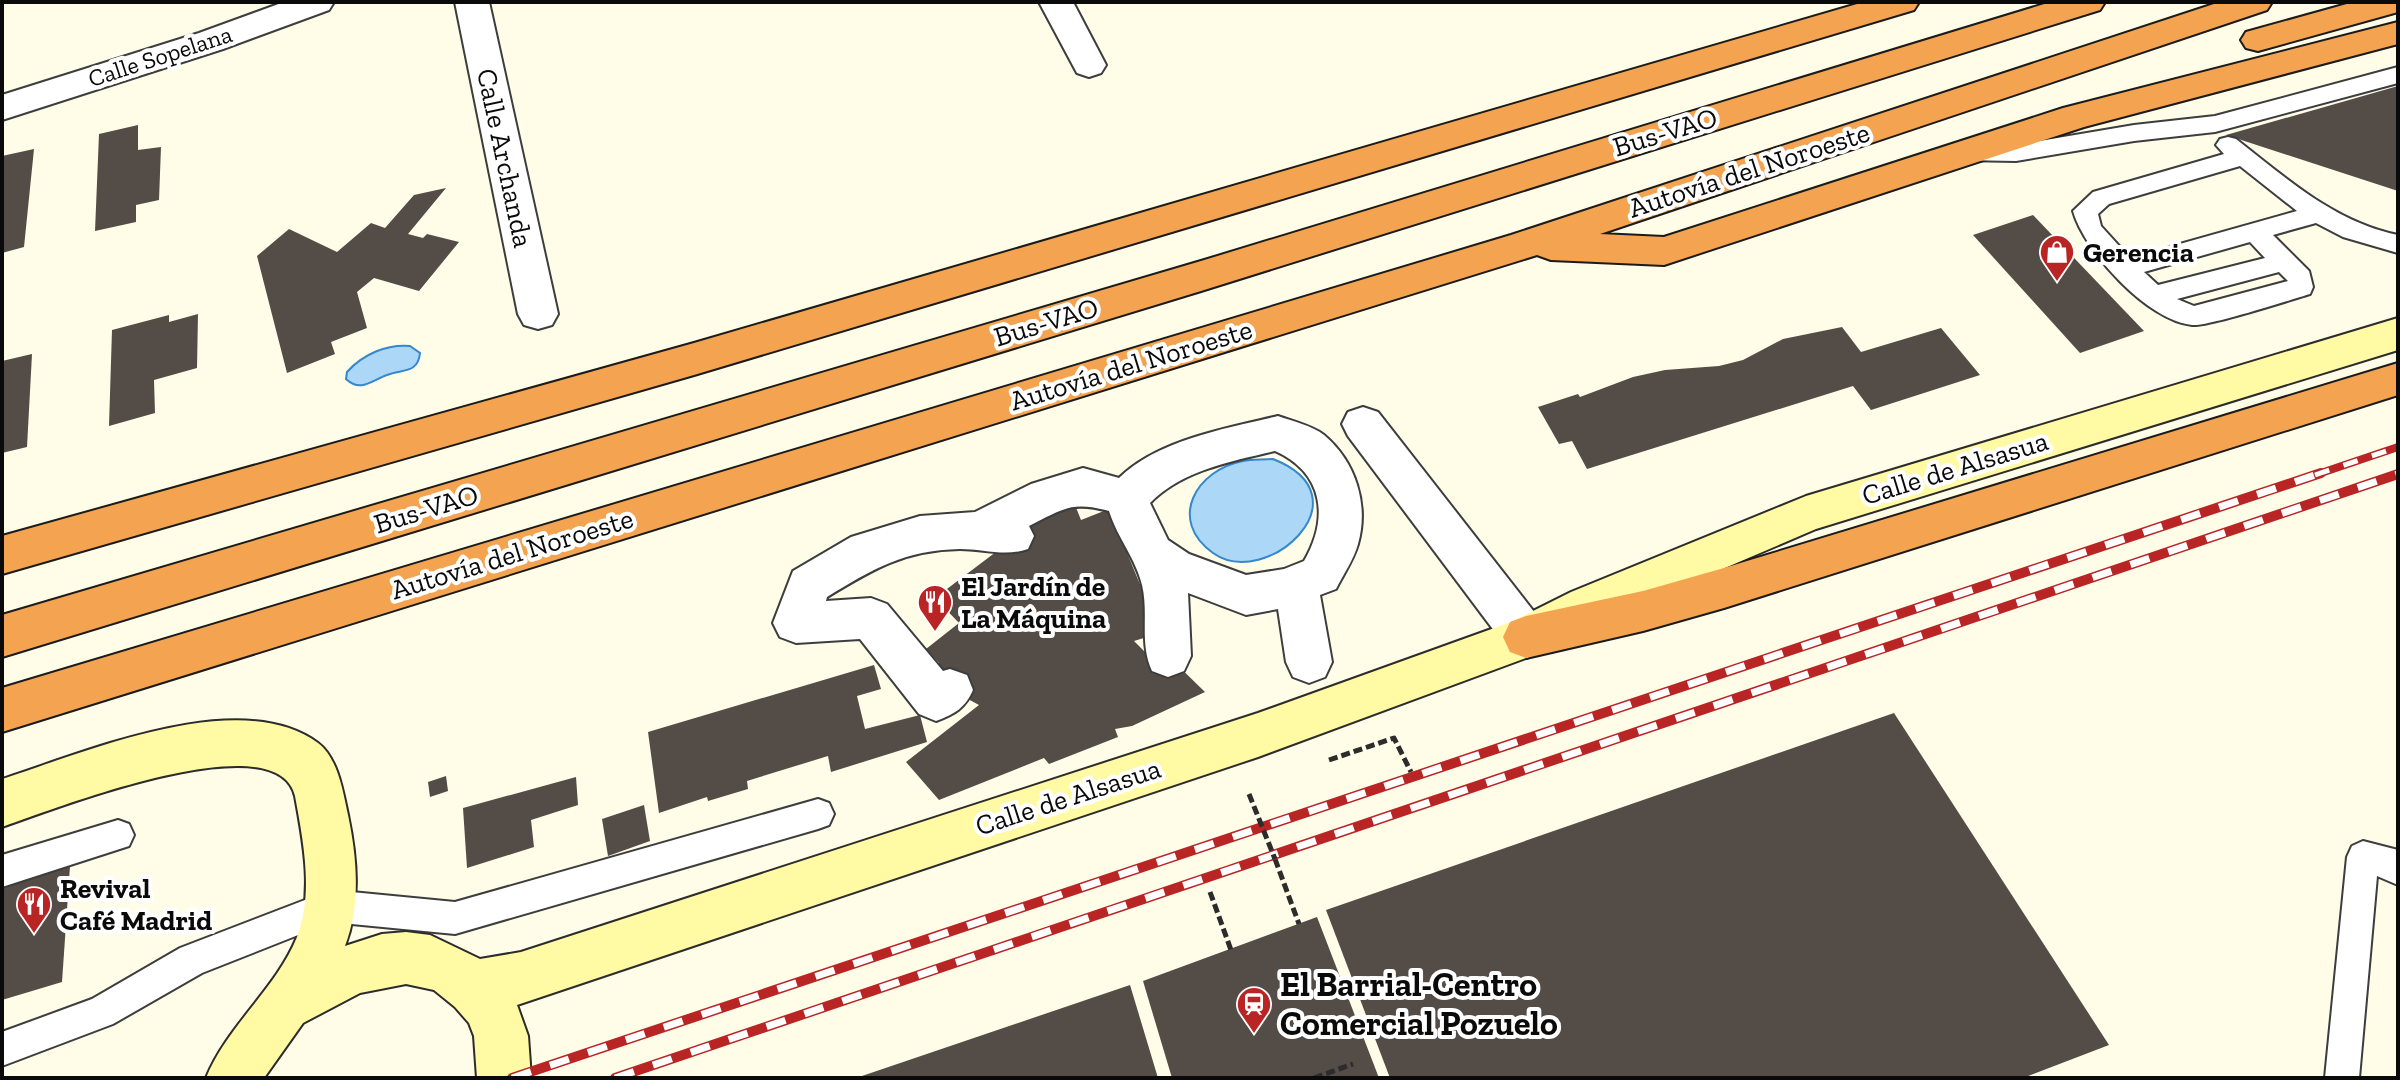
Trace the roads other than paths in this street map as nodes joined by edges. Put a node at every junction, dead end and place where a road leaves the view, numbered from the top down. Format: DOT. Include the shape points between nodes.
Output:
graph roads {
  1 [pos="317,2"];
  2 [pos="472,2"];
  3 [pos="1056,2"];
  4 [pos="1902,2"];
  5 [pos="2088,2"];
  6 [pos="2255,2"];
  7 [pos="2394,2"];
  8 [pos="2398,33"];
  9 [pos="1089,65"];
  10 [pos="2398,75"];
  11 [pos="2,108"];
  12 [pos="1891,123"];
  13 [pos="2217,126"];
  14 [pos="1963,154"];
  15 [pos="2244,157"];
  16 [pos="2319,213"];
  17 [pos="2255,232"];
  18 [pos="2398,244"];
  19 [pos="1524,245"];
  20 [pos="2124,269"];
  21 [pos="538,314"];
  22 [pos="2398,334"];
  23 [pos="2398,379"];
  24 [pos="1363,424"];
  25 [pos="1127,498"];
  26 [pos="1152,553"];
  27 [pos="2,555"];
  28 [pos="1296,584"];
  29 [pos="2,636"];
  30 [pos="1526,637"];
  31 [pos="1168,656"];
  32 [pos="1309,662"];
  33 [pos="950,690"];
  34 [pos="2,710"];
  35 [pos="2,803"];
  36 [pos="818,814"];
  37 [pos="118,835"];
  38 [pos="2398,869"];
  39 [pos="2,871"];
  40 [pos="331,906"];
  41 [pos="406,959"];
  42 [pos="285,1006"];
  43 [pos="486,1006"];
  44 [pos="2,1049"];
  45 [pos="241,1063"];
  46 [pos="504,1078"];
  47 [pos="2342,1078"];
  1 -- 11 [label="street, Calle Sopelana"];
  2 -- 21 [label="street, Calle Archanda"];
  3 -- 9 [label="street"];
  4 -- 27 [label="highway" via="710,355"];
  5 -- 29 [label="highway, Bus-VAO"];
  6 -- 12 [label="highway, Autovía del Noroeste"];
  7 -- 12 [label="highway" via="2017,111"];
  8 -- 14 [label="highway" via="2076,117"];
  10 -- 13 [label="lane"];
  12 -- 19 [label="highway, Autovía del Noroeste"];
  13 -- 14 [label="lane" via="2016,153"];
  13 -- 15 [label="lane"];
  14 -- 19 [label="highway" via="1664,251"];
  15 -- 16 [label="lane"];
  15 -- 20 [label="lane" via="2101,198 2085,211 2090,229"];
  16 -- 17 [label="lane"];
  16 -- 18 [label="lane" via="2374,241"];
  17 -- 20 [label="lane"];
  17 -- 20 [label="lane" via="2300,278 2301,287 2193,316 2153,296"];
  19 -- 34 [label="highway, Autovía del Noroeste"];
  22 -- 30 [label="street, Calle de Alsasua" via="1806,514"];
  23 -- 30 [label="highway" via="1724,588"];
  24 -- 30 [label="street"];
  25 -- 26 [label="street"];
  25 -- 28 [label="street" via="1148,477 1209,450 1278,433 1309,447 1336,482 1342,515 1336,546 1320,575"];
  25 -- 33 [label="street" via="1083,486 1046,497 999,533 932,533 867,550 809,585 796,623 871,618 936,699"];
  26 -- 28 [label="street" via="1173,568 1246,595"];
  26 -- 31 [label="street" via="1165,586"];
  28 -- 32 [label="street"];
  30 -- 43 [label="street, Calle de Alsasua" via="1258,735 608,949 532,992"];
  35 -- 40 [label="street" via="168,752 237,741 274,745 300,758 316,778 328,844"];
  36 -- 40 [label="lane" via="455,918"];
  37 -- 39 [label="lane"];
  38 -- 47 [label="lane" via="2363,857"];
  40 -- 41 [label="street" via="361,935"];
  40 -- 42 [label="street" via="317,952"];
  40 -- 44 [label="lane" via="192,960 101,1012"];
  41 -- 42 [label="street" via="377,960 331,976"];
  41 -- 43 [label="street" via="460,973"];
  42 -- 45 [label="street"];
  43 -- 46 [label="street"];
}
